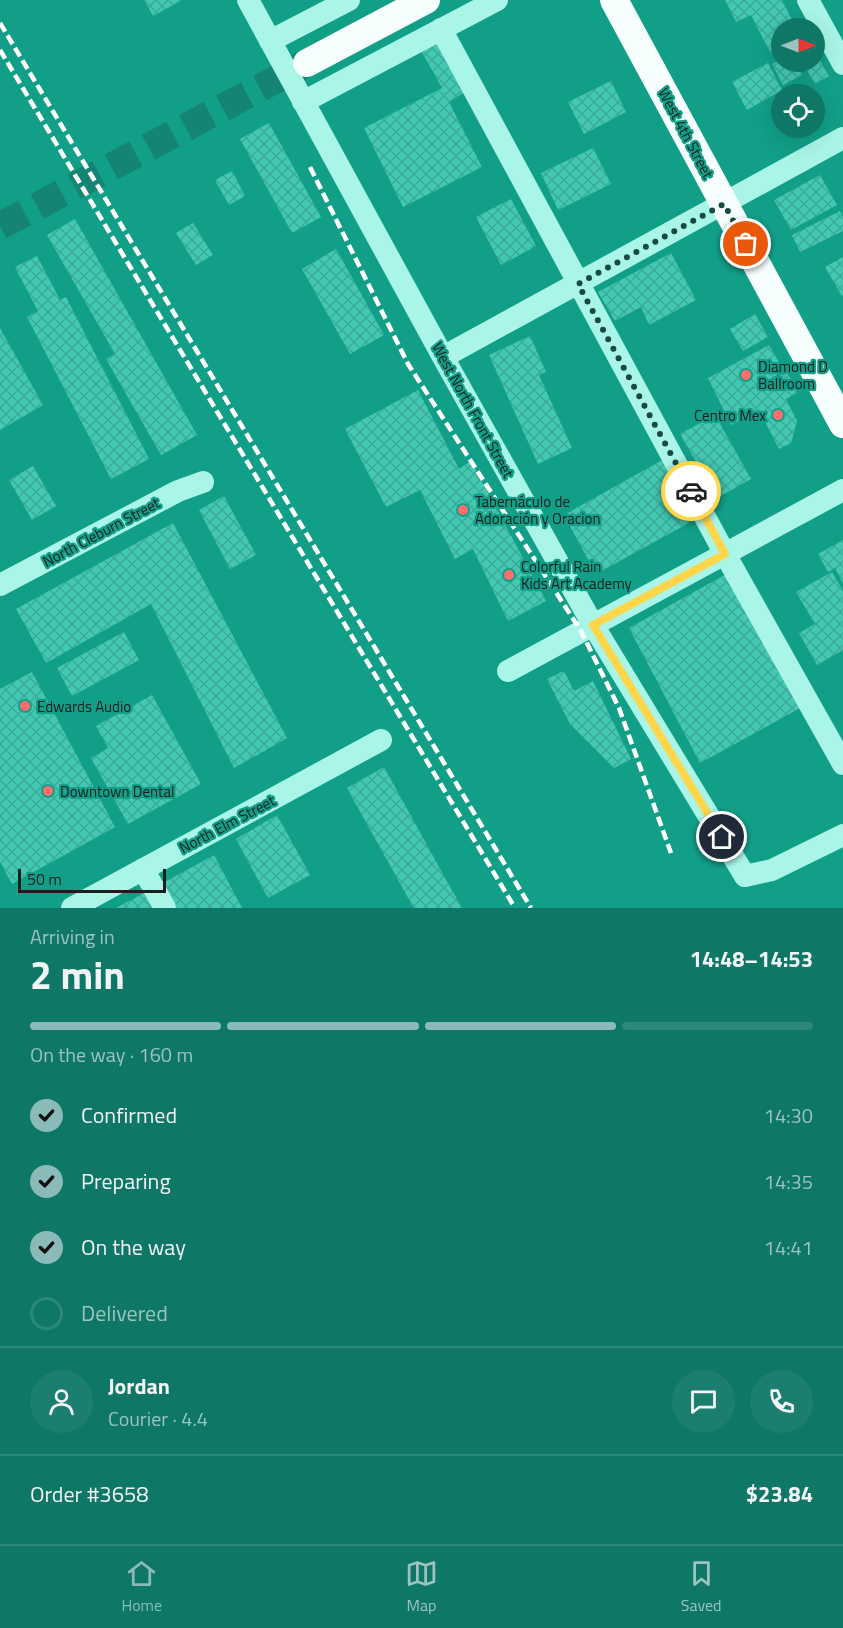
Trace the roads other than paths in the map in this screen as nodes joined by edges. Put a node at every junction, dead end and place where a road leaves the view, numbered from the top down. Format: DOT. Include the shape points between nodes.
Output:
graph roads {
  1 [pos="248,0"];
  2 [pos="350,0"];
  3 [pos="426,0"];
  4 [pos="497,0"];
  5 [pos="614,0"];
  6 [pos="808,0"];
  7 [pos="441,29"];
  8 [pos="270,41"];
  9 [pos="307,63"];
  10 [pos="843,64"];
  11 [pos="303,102"];
  12 [pos="843,138"];
  13 [pos="724,204"];
  14 [pos="578,284"];
  15 [pos="442,357"];
  16 [pos="843,424"];
  17 [pos="203,482"];
  18 [pos="843,490"];
  19 [pos="725,554"];
  20 [pos="0,585"];
  21 [pos="593,625"];
  22 [pos="508,671"];
  23 [pos="381,740"];
  24 [pos="843,764"];
  25 [pos="843,835"];
  26 [pos="143,869"];
  27 [pos="72,908"];
  28 [pos="165,908"];
  1 -- 8 [label="street, West North Front Street"];
  2 -- 8 [label="street"];
  3 -- 9 [label="main road"];
  4 -- 7 [label="street"];
  5 -- 13 [label="main road, West 4th Street"];
  6 -- 10 [label="street"];
  7 -- 11 [label="street"];
  7 -- 14 [label="street"];
  8 -- 11 [label="street, West North Front Street"];
  11 -- 15 [label="street, West North Front Street"];
  12 -- 13 [label="street"];
  13 -- 14 [label="street"];
  13 -- 16 [label="main road, West 4th Street"];
  14 -- 15 [label="street"];
  14 -- 19 [label="street"];
  15 -- 21 [label="street, West North Front Street"];
  17 -- 20 [label="street, North Cleburn Street" via="178,491"];
  18 -- 19 [label="street"];
  19 -- 21 [label="street"];
  19 -- 24 [label="street"];
  21 -- 22 [label="street"];
  21 -- 25 [label="street, West North Front Street" via="745,876 772,870"];
  23 -- 26 [label="street, North Elm Street"];
  26 -- 27 [label="street, North Elm Street"];
  26 -- 28 [label="street"];
}
